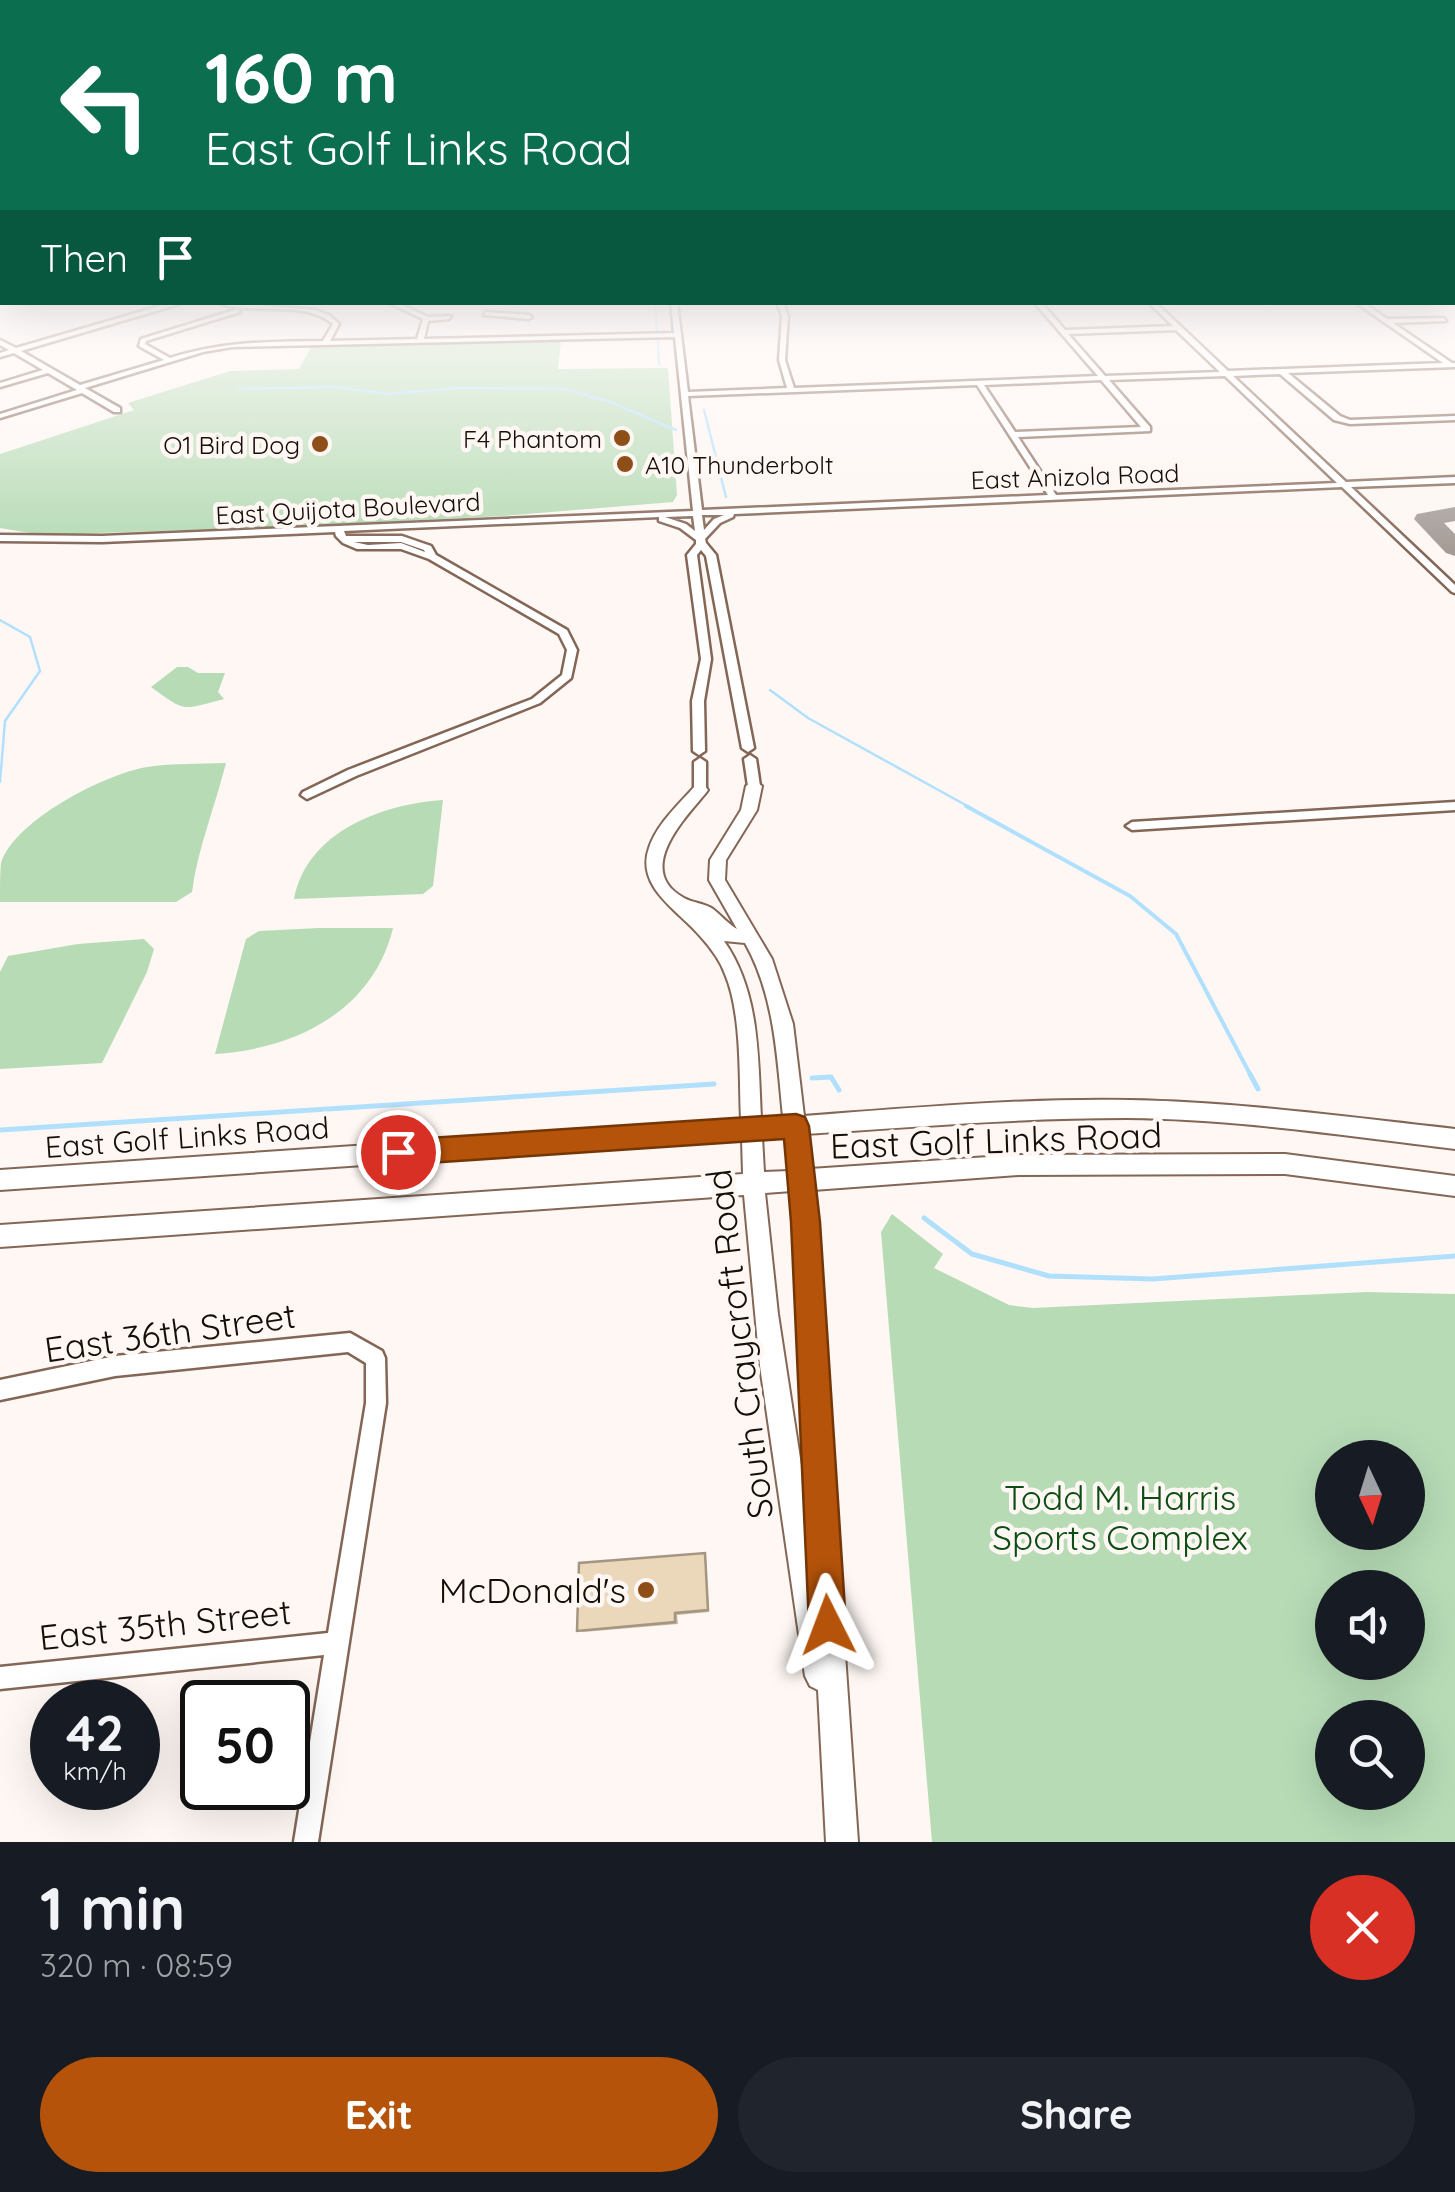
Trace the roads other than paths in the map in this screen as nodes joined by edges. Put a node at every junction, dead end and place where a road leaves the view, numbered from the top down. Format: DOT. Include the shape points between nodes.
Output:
graph roads {
  1 [pos="64,379"];
  2 [pos="112,379"];
  3 [pos="683,379"];
  4 [pos="791,379"];
  5 [pos="1078,379"];
  6 [pos="1103,379"];
  7 [pos="1230,379"];
  8 [pos="1290,379"];
  9 [pos="979,383"];
  10 [pos="81,389"];
  11 [pos="796,389"];
  12 [pos="685,394"];
  13 [pos="117,410"];
  14 [pos="0,416"];
  15 [pos="1455,418"];
  16 [pos="1011,434"];
  17 [pos="1455,480"];
  18 [pos="1344,484"];
  19 [pos="1053,497"];
  20 [pos="686,498"];
  21 [pos="750,510"];
  22 [pos="697,513"];
  23 [pos="638,515"];
  24 [pos="342,534"];
  25 [pos="0,538"];
  26 [pos="700,542"];
  27 [pos="1455,590"];
  28 [pos="749,754"];
  29 [pos="699,756"];
  30 [pos="754,786"];
  31 [pos="700,790"];
  32 [pos="307,795"];
  33 [pos="1455,806"];
  34 [pos="1132,826"];
  35 [pos="674,902"];
  36 [pos="751,936"];
  37 [pos="796,1126"];
  38 [pos="752,1128"];
  39 [pos="1455,1138"];
  40 [pos="0,1180"];
  41 [pos="802,1180"];
  42 [pos="755,1184"];
  43 [pos="1455,1186"];
  44 [pos="0,1236"];
  45 [pos="0,1390"];
  46 [pos="336,1643"];
  47 [pos="0,1678"];
  48 [pos="836,1780"];
  49 [pos="306,1842"];
  50 [pos="842,1842"];
  1 -- 10 [label="street"];
  2 -- 10 [label="street"];
  3 -- 12 [label="street"];
  4 -- 11 [label="street"];
  5 -- 9 [label="street"];
  6 -- 16 [label="street" via="1147,429"];
  7 -- 18 [label="street"];
  8 -- 15 [label="street" via="1350,422"];
  9 -- 11 [label="street"];
  9 -- 16 [label="street"];
  10 -- 13 [label="street"];
  10 -- 14 [label="street"];
  11 -- 12 [label="street"];
  12 -- 20 [label="street"];
  16 -- 19 [label="street"];
  17 -- 18 [label="street, East Anizola Road"];
  18 -- 19 [label="street, East Anizola Road"];
  18 -- 27 [label="street"];
  19 -- 21 [label="street, East Anizola Road"];
  20 -- 22 [label="street"];
  20 -- 23 [label="street"];
  21 -- 22 [label="street, East Anizola Road"];
  21 -- 26 [label="street" via="719,520"];
  22 -- 23 [label="street, East Quijota Boulevard"];
  22 -- 26 [label="street"];
  23 -- 24 [label="street, East Quijota Boulevard"];
  23 -- 26 [label="street" via="669,520"];
  24 -- 25 [label="street, East Quijota Boulevard"];
  24 -- 32 [label="street" via="357,547 401,546 432,557 563,632 572,650 567,676 536,701"];
  26 -- 28 [label="street, South Craycroft Road" via="711,555"];
  26 -- 29 [label="street, South Craycroft Road" via="692,555 706,659"];
  28 -- 30 [label="street, South Craycroft Road"];
  29 -- 31 [label="street, South Craycroft Road"];
  30 -- 36 [label="main road, South Craycroft Road" via="750,810 716,866 720,888"];
  31 -- 35 [label="main road, South Craycroft Road" via="656,851 656,873"];
  33 -- 34 [label="street"];
  35 -- 36 [label="main road" via="704,910 730,936"];
  35 -- 38 [label="main road, South Craycroft Road" via="706,930 741,990"];
  36 -- 37 [label="main road, South Craycroft Road" via="783,1024"];
  37 -- 38 [label="main road, East Golf Links Road"];
  37 -- 39 [label="main road, East Golf Links Road" via="1130,1109"];
  37 -- 41 [label="main road, South Craycroft Road"];
  38 -- 40 [label="main road, East Golf Links Road"];
  38 -- 42 [label="main road, South Craycroft Road"];
  41 -- 42 [label="main road, East Golf Links Road"];
  41 -- 43 [label="main road, East Golf Links Road" via="1019,1165 1285,1164"];
  41 -- 48 [label="main road, South Craycroft Road"];
  42 -- 44 [label="main road, East Golf Links Road"];
  42 -- 48 [label="main road, South Craycroft Road" via="762,1283"];
  45 -- 46 [label="street, East 36th Street" via="115,1366 350,1342 376,1358 378,1382"];
  46 -- 47 [label="street, East 35th Street"];
  46 -- 49 [label="street"];
  48 -- 50 [label="main road, South Craycroft Road"];
}
